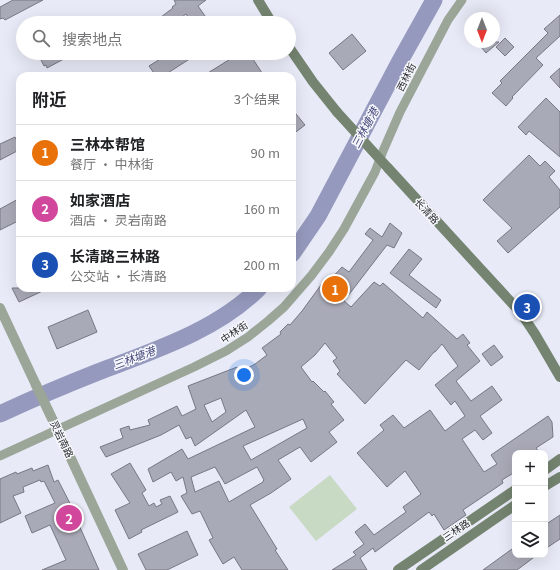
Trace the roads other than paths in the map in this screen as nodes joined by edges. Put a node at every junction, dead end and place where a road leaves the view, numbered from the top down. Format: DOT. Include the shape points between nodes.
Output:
graph roads {
  1 [pos="258,0"];
  2 [pos="462,0"];
  3 [pos="268,16"];
  4 [pos="296,57"];
  5 [pos="377,168"];
  6 [pos="0,308"];
  7 [pos="560,377"];
  8 [pos="0,456"];
  9 [pos="560,459"];
  10 [pos="548,468"];
  11 [pos="560,477"];
  12 [pos="548,484"];
  13 [pos="512,492"];
  14 [pos="512,507"];
  15 [pos="123,570"];
  16 [pos="398,570"];
  17 [pos="422,570"];
  1 -- 3 [label="main road"];
  2 -- 5 [label="street, 西林街" via="448,20 400,112"];
  4 -- 7 [label="main road, 长清路, bridge" via="337,112 521,312"];
  5 -- 8 [label="street, 中林街" via="344,229 311,276 284,307 248,337 194,367"];
  6 -- 15 [label="street, 灵岩南路, bridge"];
  9 -- 10 [label="main road"];
  11 -- 12 [label="main road"];
  13 -- 16 [label="main road, 三林路"];
  14 -- 17 [label="main road, 三林路"];
}
